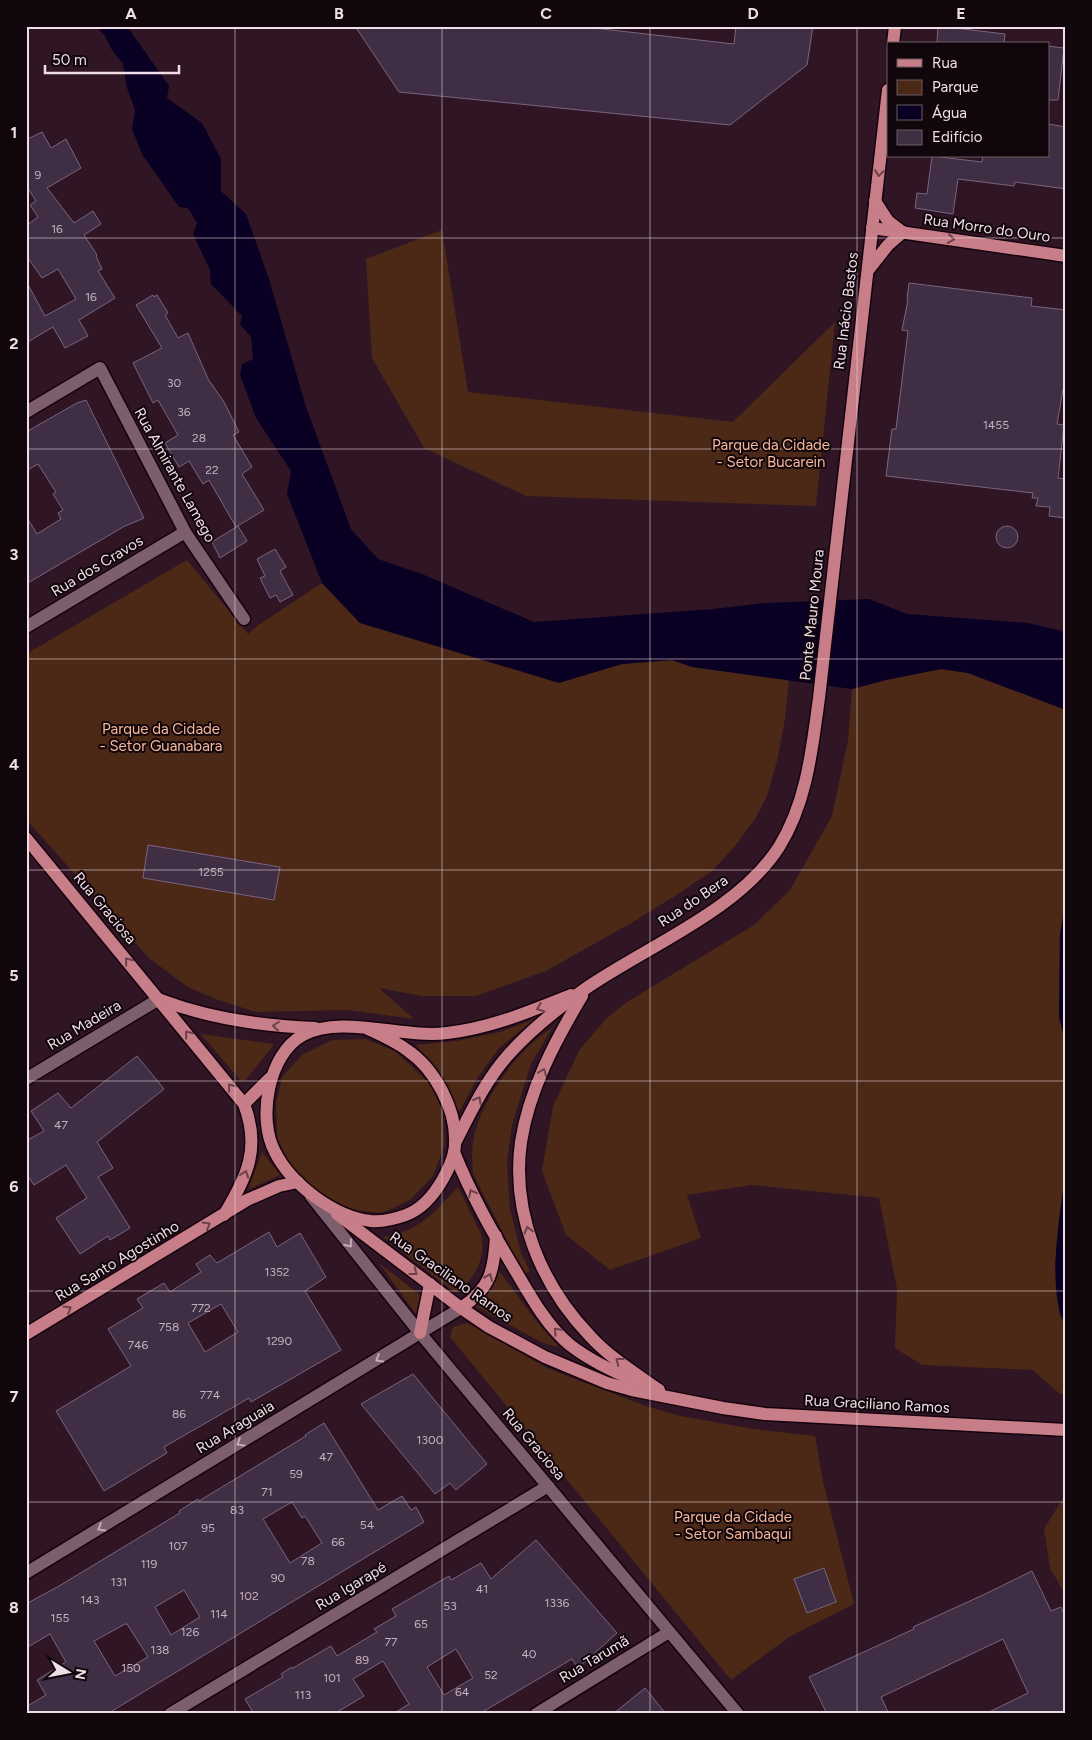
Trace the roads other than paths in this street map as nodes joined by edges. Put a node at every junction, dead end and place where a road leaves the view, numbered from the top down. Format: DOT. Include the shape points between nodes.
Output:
graph roads {
  1 [pos="896,26"];
  2 [pos="894,42"];
  3 [pos="887,99"];
  4 [pos="876,201"];
  5 [pos="872,228"];
  6 [pos="903,232"];
  7 [pos="1066,256"];
  8 [pos="867,272"];
  9 [pos="26,412"];
  10 [pos="185,532"];
  11 [pos="837,535"];
  12 [pos="244,619"];
  13 [pos="26,627"];
  14 [pos="819,698"];
  15 [pos="27,841"];
  16 [pos="585,989"];
  17 [pos="159,999"];
  18 [pos="325,1028"];
  19 [pos="368,1029"];
  20 [pos="270,1078"];
  21 [pos="26,1079"];
  22 [pos="244,1104"];
  23 [pos="251,1129"];
  24 [pos="455,1148"];
  25 [pos="298,1182"];
  26 [pos="308,1192"];
  27 [pos="319,1200"];
  28 [pos="224,1215"];
  29 [pos="496,1236"];
  30 [pos="430,1284"];
  31 [pos="461,1308"];
  32 [pos="26,1334"];
  33 [pos="420,1334"];
  34 [pos="659,1390"];
  35 [pos="687,1401"];
  36 [pos="1066,1430"];
  37 [pos="548,1486"];
  38 [pos="26,1573"];
  39 [pos="670,1632"];
  40 [pos="170,1714"];
  41 [pos="536,1714"];
  42 [pos="738,1714"];
  1 -- 2 [label="main road"];
  3 -- 4 [label="main road, Rua Inácio Bastos, one-way"];
  4 -- 5 [label="main road, Rua Inácio Bastos"];
  4 -- 6 [label="main road" via="888,221"];
  5 -- 6 [label="main road, Rua Morro do Ouro"];
  5 -- 8 [label="main road, Rua Inácio Bastos"];
  6 -- 7 [label="main road, Rua Morro do Ouro, one-way"];
  6 -- 8 [label="main road, Rua Morro do Ouro"];
  8 -- 11 [label="main road, Rua Inácio Bastos"];
  9 -- 10 [label="street, Rua Almirante Lamego" via="100,368"];
  10 -- 12 [label="street, Rua Almirante Lamego"];
  10 -- 13 [label="street, Rua dos Cravos"];
  11 -- 14 [label="main road, Ponte Mauro Moura"];
  14 -- 16 [label="main road, Rua do Bera" via="804,790 779,846 757,875 724,903"];
  17 -- 15 [label="main road, Rua Graciosa, one-way"];
  16 -- 19 [label="main road, Rua do Bera, one-way" via="529,1012 447,1033"];
  24 -- 16 [label="main road, Rua do Bera, one-way" via="483,1090 510,1053"];
  34 -- 16 [label="main road, one-way" via="590,1337 566,1309 533,1248 526,1222 519,1166 527,1116 559,1034"];
  18 -- 17 [label="main road, Rua Graciosa, one-way" via="229,1020"];
  17 -- 21 [label="street, Rua Madeira"];
  22 -- 17 [label="main road, Rua Graciosa, one-way"];
  18 -- 19 [label="main road, Rua do Bera"];
  18 -- 20 [label="main road" via="302,1035 288,1047"];
  19 -- 24 [label="main road" via="408,1050 422,1063 450,1111 455,1128"];
  20 -- 22 [label="main road"];
  20 -- 25 [label="main road" via="267,1099 270,1143 283,1167"];
  22 -- 23 [label="main road, Rua Graciosa"];
  28 -- 23 [label="main road, Rua Santo Agostinho, one-way" via="249,1164"];
  24 -- 27 [label="main road, Rua do Bera" via="439,1186 410,1214 390,1221 370,1221 346,1214"];
  29 -- 24 [label="main road, Rua Graciliano Ramos, one-way" via="465,1179"];
  25 -- 26 [label="main road"];
  25 -- 28 [label="main road, Rua Santo Agostinho" via="263,1192"];
  26 -- 27 [label="main road"];
  26 -- 33 [label="street, Rua Graciosa, one-way"];
  27 -- 30 [label="main road, Rua Graciliano Ramos, one-way"];
  32 -- 28 [label="main road, Rua Santo Agostinho, one-way"];
  31 -- 29 [label="main road, one-way" via="483,1290 489,1279"];
  34 -- 29 [label="main road, Rua Graciliano Ramos, one-way" via="617,1374 569,1344 546,1319"];
  30 -- 31 [label="main road, Rua Graciliano Ramos"];
  30 -- 33 [label="main road"];
  31 -- 33 [label="street, Rua Araguaia"];
  31 -- 35 [label="main road, Rua Graciliano Ramos" via="513,1341 578,1372 632,1390"];
  33 -- 37 [label="street, Rua Graciosa"];
  33 -- 38 [label="street, Rua Araguaia, one-way"];
  34 -- 35 [label="main road, Rua Graciliano Ramos"];
  35 -- 36 [label="main road, Rua Graciliano Ramos" via="765,1414"];
  37 -- 39 [label="street, Rua Graciosa"];
  37 -- 40 [label="street, Rua Igarapé"];
  39 -- 41 [label="street, Rua Tarumã"];
  39 -- 42 [label="street, Rua Graciosa"];
}
